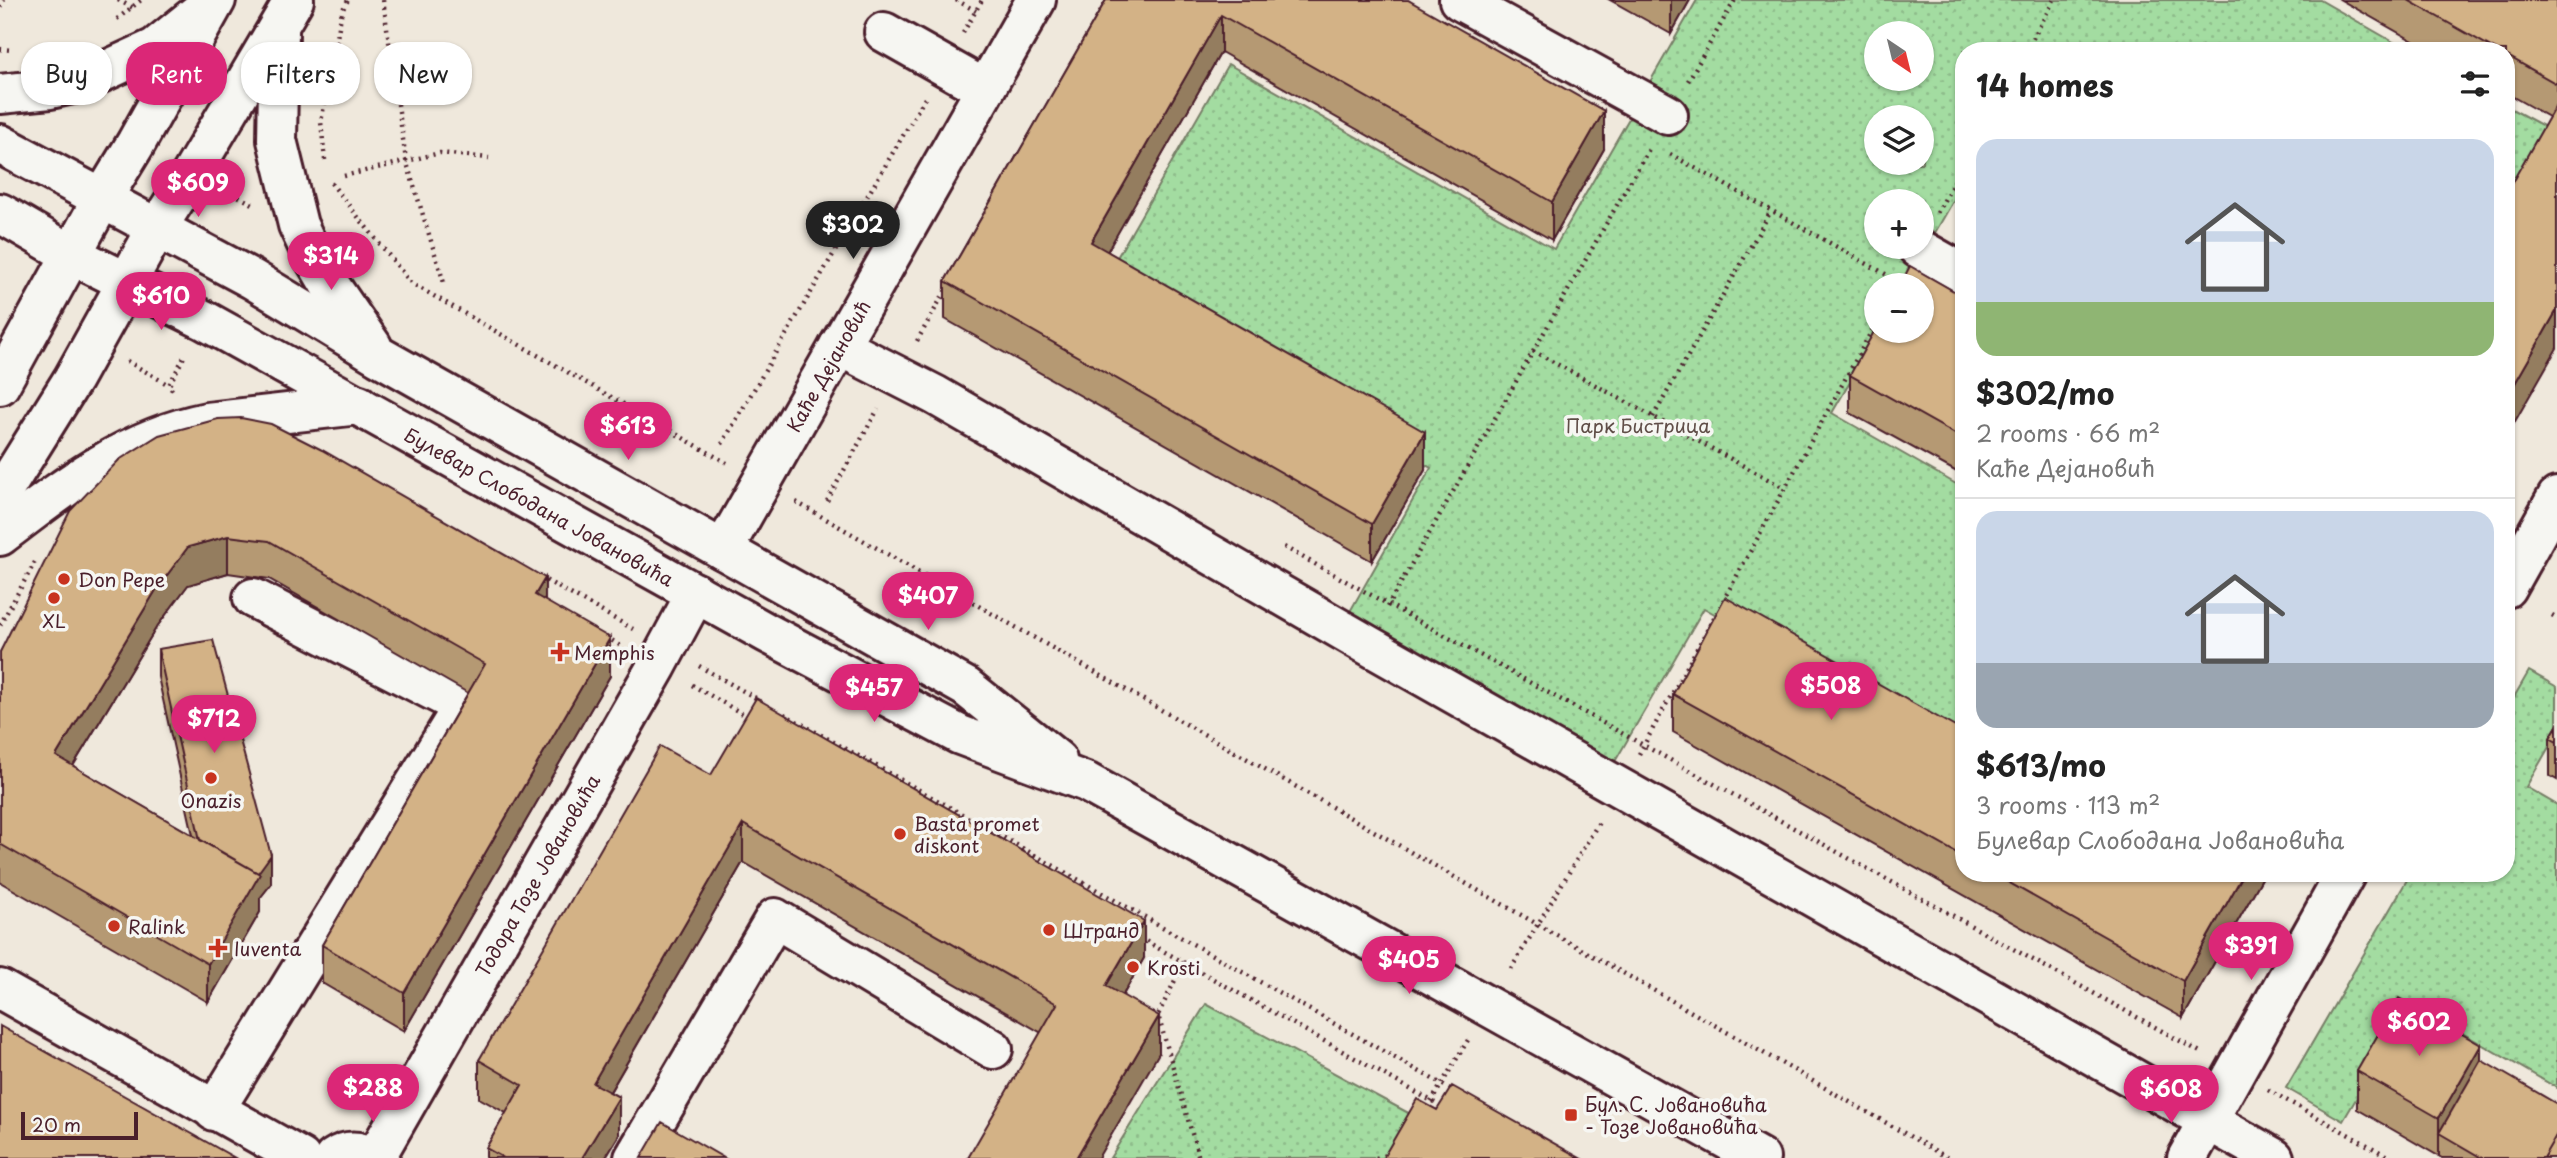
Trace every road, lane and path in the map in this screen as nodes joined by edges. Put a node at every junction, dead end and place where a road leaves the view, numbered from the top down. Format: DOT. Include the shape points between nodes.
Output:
graph roads {
  1 [pos="4,0"];
  2 [pos="118,0"];
  3 [pos="141,0"];
  4 [pos="215,0"];
  5 [pos="348,0"];
  6 [pos="383,0"];
  7 [pos="956,0"];
  8 [pos="982,0"];
  9 [pos="1036,0"];
  10 [pos="1459,0"];
  11 [pos="1735,0"];
  12 [pos="2054,0"];
  13 [pos="0,7"];
  14 [pos="133,8"];
  15 [pos="342,11"];
  16 [pos="976,11"];
  17 [pos="286,13"];
  18 [pos="111,24"];
  19 [pos="884,32"];
  20 [pos="2031,42"];
  21 [pos="0,49"];
  22 [pos="17,51"];
  23 [pos="944,66"];
  24 [pos="985,89"];
  25 [pos="0,94"];
  26 [pos="1660,130"];
  27 [pos="0,144"];
  28 [pos="489,158"];
  29 [pos="407,160"];
  30 [pos="344,176"];
  31 [pos="327,179"];
  32 [pos="1955,180"];
  33 [pos="102,199"];
  34 [pos="1771,211"];
  35 [pos="0,213"];
  36 [pos="1934,218"];
  37 [pos="157,228"];
  38 [pos="1934,242"];
  39 [pos="72,255"];
  40 [pos="1955,264"];
  41 [pos="1883,273"];
  42 [pos="128,281"];
  43 [pos="444,283"];
  44 [pos="949,285"];
  45 [pos="1865,343"];
  46 [pos="839,346"];
  47 [pos="1533,351"];
  48 [pos="379,356"];
  49 [pos="897,376"];
  50 [pos="0,385"];
  51 [pos="359,405"];
  52 [pos="1653,417"];
  53 [pos="722,444"];
  54 [pos="761,482"];
  55 [pos="1784,488"];
  56 [pos="0,496"];
  57 [pos="2557,497"];
  58 [pos="827,501"];
  59 [pos="0,536"];
  60 [pos="1279,545"];
  61 [pos="723,550"];
  62 [pos="2515,572"];
  63 [pos="532,573"];
  64 [pos="696,593"];
  65 [pos="253,598"];
  66 [pos="1388,605"];
  67 [pos="597,632"];
  68 [pos="1366,644"];
  69 [pos="662,657"];
  70 [pos="764,703"];
  71 [pos="776,709"];
  72 [pos="753,720"];
  73 [pos="1644,746"];
  74 [pos="1086,782"];
  75 [pos="1620,788"];
  76 [pos="2341,882"];
  77 [pos="1538,924"];
  78 [pos="1136,935"];
  79 [pos="1184,962"];
  80 [pos="1511,970"];
  81 [pos="0,989"];
  82 [pos="1468,1040"];
  83 [pos="992,1049"];
  84 [pos="2235,1072"];
  85 [pos="1442,1084"];
  86 [pos="1454,1091"];
  87 [pos="1431,1101"];
  88 [pos="214,1111"];
  89 [pos="1425,1111"];
  90 [pos="1454,1114"];
  91 [pos="2208,1120"];
  92 [pos="1402,1150"];
  93 [pos="301,1158"];
  94 [pos="334,1158"];
  95 [pos="374,1158"];
  96 [pos="634,1158"];
  97 [pos="1199,1158"];
  98 [pos="1376,1158"];
  99 [pos="1760,1158"];
  100 [pos="1948,1158"];
  101 [pos="2187,1158"];
  102 [pos="2274,1158"];
  103 [pos="2391,1158"];
  1 -- 13 [label="path"];
  2 -- 14 [label="path"];
  3 -- 14 [label="path"];
  4 -- 25 [label="street" via="155,48 81,82"];
  4 -- 33 [label="street"];
  5 -- 15 [label="path"];
  6 -- 29 [label="path"];
  7 -- 16 [label="path"];
  8 -- 16 [label="path"];
  9 -- 24 [label="street, Каће Дејановић"];
  10 -- 26 [label="street"];
  11 -- 26 [label="path"];
  12 -- 20 [label="path"];
  14 -- 18 [label="path"];
  16 -- 23 [label="path"];
  17 -- 37 [label="street"];
  17 -- 48 [label="street" via="277,140 299,225 328,282"];
  19 -- 23 [label="street"];
  21 -- 22 [label="path"];
  23 -- 24 [label="street"];
  23 -- 53 [label="path"];
  24 -- 46 [label="street, Каће Дејановић"];
  26 -- 34 [label="path"];
  26 -- 47 [label="path"];
  27 -- 33 [label="street, Булевар Слободана Јовановића"];
  28 -- 29 [label="path" via="440,153"];
  29 -- 30 [label="path"];
  29 -- 43 [label="path"];
  31 -- 54 [label="path" via="411,283"];
  32 -- 36 [label="path"];
  33 -- 37 [label="street, Булевар Слободана Јовановића"];
  33 -- 39 [label="street"];
  34 -- 41 [label="path"];
  34 -- 52 [label="path"];
  35 -- 39 [label="street, Булевар Слободана Јовановића"];
  37 -- 42 [label="street"];
  37 -- 48 [label="street, Булевар Слободана Јовановића"];
  38 -- 40 [label="street"];
  39 -- 42 [label="street, Булевар Слободана Јовановића"];
  39 -- 50 [label="street"];
  42 -- 51 [label="street, Булевар Слободана Јовановића"];
  42 -- 56 [label="street" via="74,379"];
  44 -- 49 [label="path"];
  45 -- 55 [label="path"];
  46 -- 49 [label="street"];
  46 -- 54 [label="street, Каће Дејановић"];
  47 -- 52 [label="path"];
  47 -- 66 [label="path"];
  48 -- 61 [label="street, Булевар Слободана Јовановића"];
  49 -- 58 [label="path"];
  49 -- 68 [label="street"];
  51 -- 59 [label="street" via="190,425 130,446"];
  51 -- 64 [label="street, Булевар Слободана Јовановића"];
  52 -- 55 [label="path"];
  54 -- 61 [label="street, Каће Дејановић"];
  54 -- 77 [label="path"];
  55 -- 73 [label="path"];
  57 -- 62 [label="street"];
  60 -- 66 [label="path"];
  61 -- 74 [label="street, Булевар Слободана Јовановића" via="966,687"];
  63 -- 69 [label="path"];
  64 -- 69 [label="street, Тодора Тозе Јовановића"];
  64 -- 74 [label="street, Булевар Слободана Јовановића" via="960,735"];
  65 -- 88 [label="street" via="463,706"];
  66 -- 68 [label="path"];
  66 -- 73 [label="path"];
  67 -- 69 [label="path"];
  68 -- 75 [label="street"];
  69 -- 70 [label="path"];
  69 -- 72 [label="path"];
  69 -- 95 [label="street, Тодора Тозе Јовановића"];
  71 -- 85 [label="path"];
  73 -- 75 [label="path"];
  73 -- 84 [label="path"];
  74 -- 99 [label="street, Булевар Слободана Јовановића"];
  75 -- 77 [label="path"];
  75 -- 91 [label="street"];
  76 -- 84 [label="street"];
  77 -- 80 [label="path"];
  77 -- 100 [label="path"];
  78 -- 79 [label="path"];
  79 -- 87 [label="path"];
  79 -- 97 [label="path" via="1158,1015"];
  81 -- 88 [label="street"];
  82 -- 85 [label="path"];
  83 -- 96 [label="street" via="775,918"];
  84 -- 91 [label="street"];
  84 -- 103 [label="path"];
  85 -- 86 [label="path"];
  85 -- 87 [label="path"];
  87 -- 89 [label="path"];
  87 -- 90 [label="path"];
  88 -- 93 [label="street"];
  91 -- 101 [label="street"];
  91 -- 102 [label="street"];
  92 -- 98 [label="path"];
  94 -- 95 [label="street" via="352,1151"];
}
